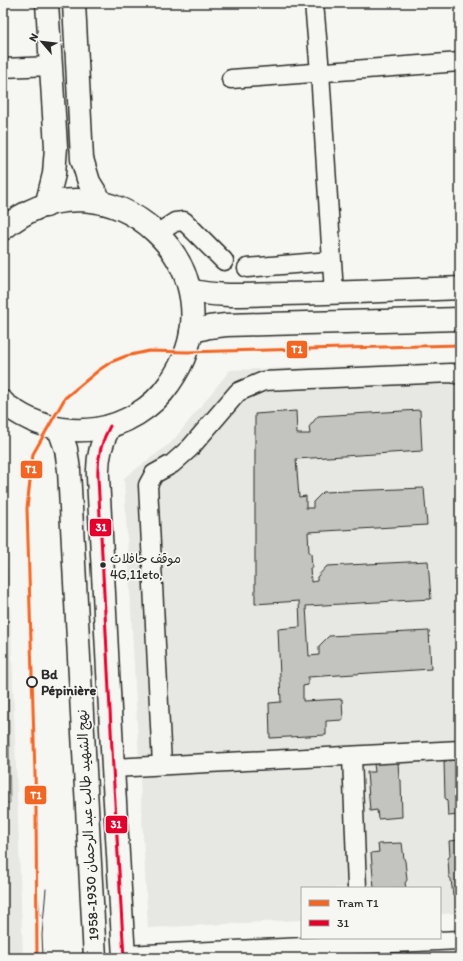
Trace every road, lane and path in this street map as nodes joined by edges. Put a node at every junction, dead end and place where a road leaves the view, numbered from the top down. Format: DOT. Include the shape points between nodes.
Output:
graph roads {
  1 [pos="47,3"];
  2 [pos="74,3"];
  3 [pos="314,3"];
  4 [pos="460,62"];
  5 [pos="51,66"];
  6 [pos="3,68"];
  7 [pos="320,72"];
  8 [pos="230,79"];
  9 [pos="102,203"];
  10 [pos="46,206"];
  11 [pos="3,229"];
  12 [pos="158,233"];
  13 [pos="224,261"];
  14 [pos="332,261"];
  15 [pos="248,268"];
  16 [pos="460,288"];
  17 [pos="190,290"];
  18 [pos="334,293"];
  19 [pos="460,319"];
  20 [pos="192,332"];
  21 [pos="460,375"];
  22 [pos="3,402"];
  23 [pos="110,426"];
  24 [pos="59,429"];
  25 [pos="460,750"];
  26 [pos="352,756"];
  27 [pos="162,765"];
  28 [pos="113,768"];
  29 [pos="357,887"];
  30 [pos="460,940"];
  31 [pos="360,941"];
  32 [pos="124,957"];
  33 [pos="95,958"];
  1 -- 5 [label="main road"];
  2 -- 9 [label="main road" via="82,159 89,182"];
  3 -- 7 [label="street"];
  4 -- 7 [label="street"];
  5 -- 6 [label="street"];
  5 -- 10 [label="main road" via="56,161"];
  7 -- 8 [label="street"];
  7 -- 14 [label="street"];
  9 -- 10 [label="main road" via="74,201"];
  9 -- 12 [label="main road" via="120,208"];
  10 -- 11 [label="main road" via="31,211"];
  12 -- 13 [label="street" via="175,222 184,222"];
  12 -- 17 [label="main road" via="176,255"];
  14 -- 15 [label="street"];
  14 -- 18 [label="street"];
  16 -- 18 [label="main road"];
  17 -- 18 [label="main road" via="226,295"];
  17 -- 20 [label="main road"];
  19 -- 20 [label="main road" via="222,325"];
  20 -- 23 [label="main road" via="184,360 166,390 140,412"];
  21 -- 27 [label="street" via="451,372 264,381 238,392 190,448 172,464 154,474 148,485"];
  22 -- 24 [label="main road" via="26,418"];
  23 -- 24 [label="main road" via="85,430"];
  23 -- 28 [label="main road, نهج الشهيد طالب عبد الرحمان 1930-1958" via="101,445 98,476"];
  24 -- 33 [label="main road, نهج الشهيد طالب عبد الرحمان 1930-1958" via="66,449 69,470"];
  25 -- 26 [label="street"];
  26 -- 27 [label="street"];
  26 -- 29 [label="street"];
  27 -- 28 [label="street"];
  28 -- 32 [label="main road, نهج الشهيد طالب عبد الرحمان 1930-1958"];
  30 -- 31 [label="street"];
  31 -- 32 [label="street"];
}
